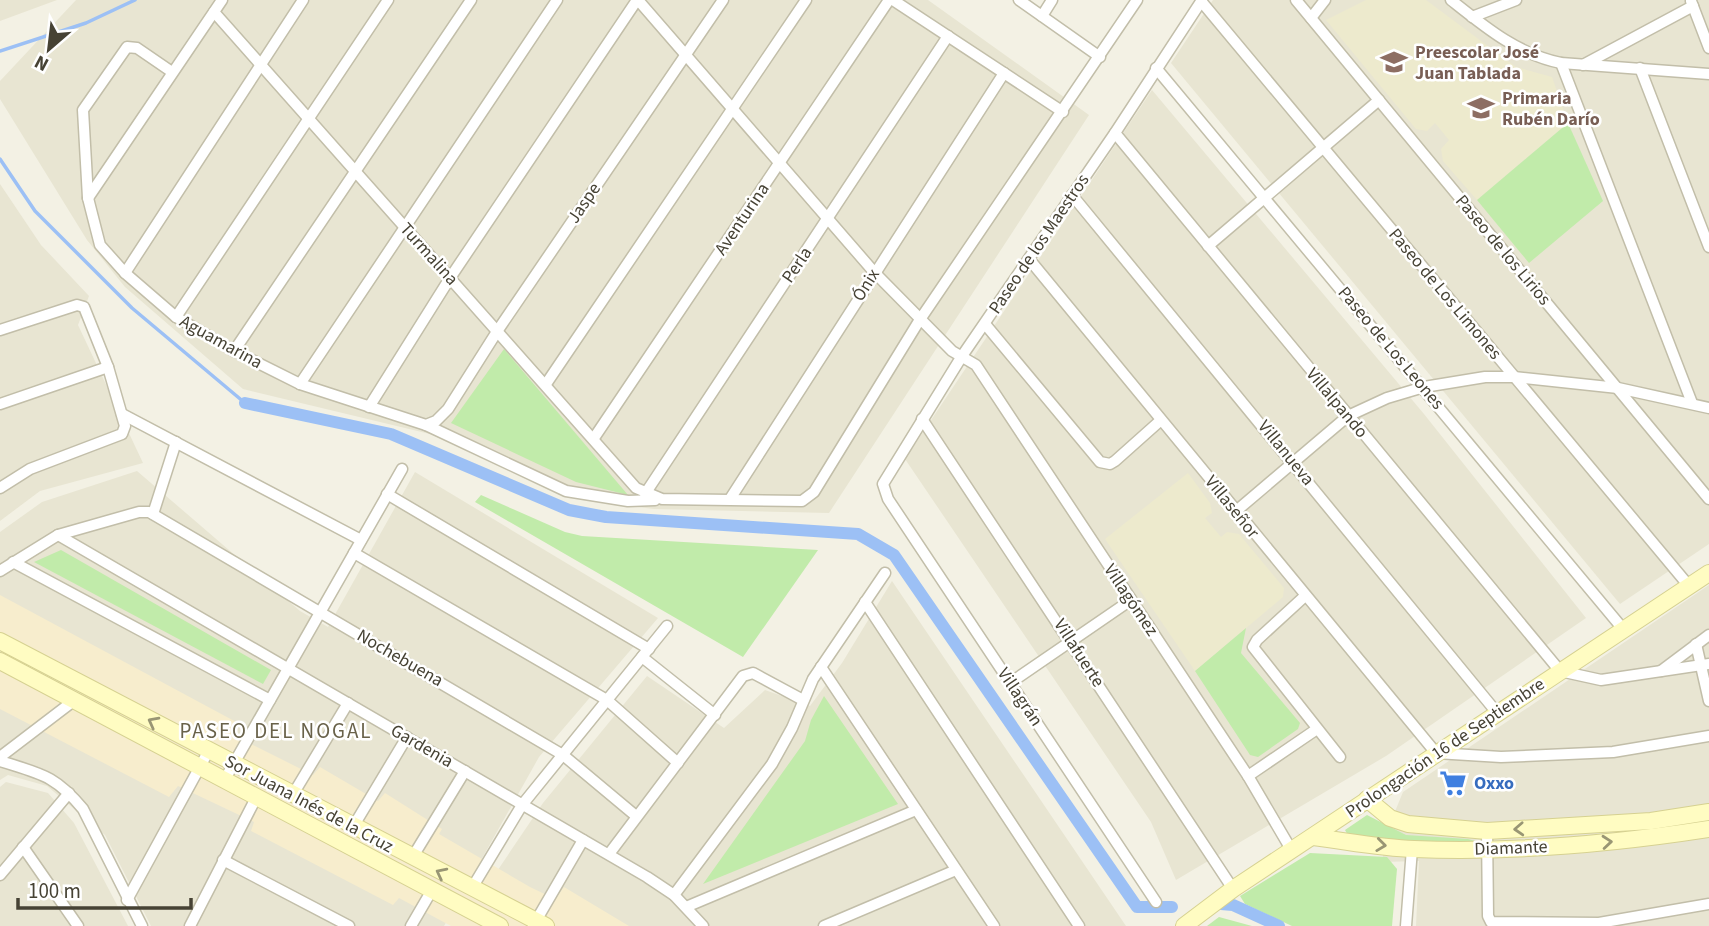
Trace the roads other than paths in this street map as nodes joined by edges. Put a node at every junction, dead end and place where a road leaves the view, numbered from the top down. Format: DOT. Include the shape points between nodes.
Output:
graph roads {
  1 [pos="222,0"];
  2 [pos="303,0"];
  3 [pos="388,0"];
  4 [pos="471,0"];
  5 [pos="557,0"];
  6 [pos="638,0"];
  7 [pos="723,0"];
  8 [pos="806,0"];
  9 [pos="891,0"];
  10 [pos="1019,0"];
  11 [pos="1052,0"];
  12 [pos="1137,0"];
  13 [pos="1296,0"];
  14 [pos="1325,0"];
  15 [pos="1451,0"];
  16 [pos="1516,0"];
  17 [pos="1202,1"];
  18 [pos="1691,3"];
  19 [pos="214,12"];
  20 [pos="1042,16"];
  21 [pos="1472,17"];
  22 [pos="1311,18"];
  23 [pos="948,36"];
  24 [pos="1709,48"];
  25 [pos="686,54"];
  26 [pos="1100,57"];
  27 [pos="1561,63"];
  28 [pos="261,65"];
  29 [pos="1583,65"];
  30 [pos="1156,68"];
  31 [pos="1640,68"];
  32 [pos="172,72"];
  33 [pos="1004,73"];
  34 [pos="1709,74"];
  35 [pos="1379,100"];
  36 [pos="733,110"];
  37 [pos="1063,112"];
  38 [pos="308,117"];
  39 [pos="1115,133"];
  40 [pos="1323,147"];
  41 [pos="779,163"];
  42 [pos="355,172"];
  43 [pos="1072,195"];
  44 [pos="1265,197"];
  45 [pos="88,198"];
  46 [pos="828,218"];
  47 [pos="404,225"];
  48 [pos="1208,246"];
  49 [pos="1709,247"];
  50 [pos="1029,259"];
  51 [pos="874,272"];
  52 [pos="125,273"];
  53 [pos="450,278"];
  54 [pos="176,317"];
  55 [pos="919,321"];
  56 [pos="985,324"];
  57 [pos="0,330"];
  58 [pos="498,330"];
  59 [pos="234,351"];
  60 [pos="962,356"];
  61 [pos="108,367"];
  62 [pos="1514,377"];
  63 [pos="300,384"];
  64 [pos="546,384"];
  65 [pos="1424,387"];
  66 [pos="1618,388"];
  67 [pos="1692,403"];
  68 [pos="0,404"];
  69 [pos="369,407"];
  70 [pos="1709,408"];
  71 [pos="122,414"];
  72 [pos="1348,416"];
  73 [pos="922,419"];
  74 [pos="1161,420"];
  75 [pos="426,425"];
  76 [pos="594,438"];
  77 [pos="176,442"];
  78 [pos="1294,462"];
  79 [pos="402,469"];
  80 [pos="0,488"];
  81 [pos="884,491"];
  82 [pos="387,494"];
  83 [pos="645,494"];
  84 [pos="662,499"];
  85 [pos="730,499"];
  86 [pos="1709,499"];
  87 [pos="1235,512"];
  88 [pos="153,514"];
  89 [pos="58,535"];
  90 [pos="361,540"];
  91 [pos="354,553"];
  92 [pos="13,562"];
  93 [pos="0,571"];
  94 [pos="885,573"];
  95 [pos="1709,573"];
  96 [pos="1689,586"];
  97 [pos="1305,596"];
  98 [pos="1131,600"];
  99 [pos="865,602"];
  100 [pos="320,612"];
  101 [pos="667,626"];
  102 [pos="1623,629"];
  103 [pos="1709,635"];
  104 [pos="0,641"];
  105 [pos="1071,642"];
  106 [pos="1696,644"];
  107 [pos="646,653"];
  108 [pos="26,654"];
  109 [pos="0,661"];
  110 [pos="1706,665"];
  111 [pos="288,667"];
  112 [pos="821,667"];
  113 [pos="18,670"];
  114 [pos="1560,671"];
  115 [pos="1660,672"];
  116 [pos="1010,683"];
  117 [pos="76,699"];
  118 [pos="270,700"];
  119 [pos="607,700"];
  120 [pos="803,700"];
  121 [pos="1709,701"];
  122 [pos="348,703"];
  123 [pos="1498,714"];
  124 [pos="715,715"];
  125 [pos="1317,729"];
  126 [pos="1709,736"];
  127 [pos="407,737"];
  128 [pos="1436,753"];
  129 [pos="563,755"];
  130 [pos="1340,757"];
  131 [pos="0,759"];
  132 [pos="204,759"];
  133 [pos="678,763"];
  134 [pos="465,771"];
  135 [pos="229,772"];
  136 [pos="1248,776"];
  137 [pos="69,793"];
  138 [pos="257,796"];
  139 [pos="292,796"];
  140 [pos="1367,799"];
  141 [pos="522,805"];
  142 [pos="916,810"];
  143 [pos="1709,812"];
  144 [pos="636,816"];
  145 [pos="353,827"];
  146 [pos="1709,829"];
  147 [pos="1486,831"];
  148 [pos="1313,838"];
  149 [pos="583,840"];
  150 [pos="23,847"];
  151 [pos="1412,849"];
  152 [pos="1488,850"];
  153 [pos="1292,851"];
  154 [pos="608,854"];
  155 [pos="412,859"];
  156 [pos="223,860"];
  157 [pos="956,870"];
  158 [pos="0,875"];
  159 [pos="472,888"];
  160 [pos="1233,889"];
  161 [pos="432,890"];
  162 [pos="674,895"];
  163 [pos="127,900"];
  164 [pos="1156,902"];
  165 [pos="1709,904"];
  166 [pos="506,906"];
  167 [pos="686,907"];
  168 [pos="195,924"];
  169 [pos="538,924"];
  170 [pos="498,925"];
  171 [pos="78,926"];
  172 [pos="142,926"];
  173 [pos="349,926"];
  174 [pos="411,926"];
  175 [pos="703,926"];
  176 [pos="824,926"];
  177 [pos="994,926"];
  178 [pos="1079,926"];
  179 [pos="1184,926"];
  180 [pos="1406,926"];
  1 -- 19 [label="street"];
  2 -- 28 [label="street"];
  3 -- 38 [label="street"];
  4 -- 42 [label="street"];
  5 -- 47 [label="street"];
  6 -- 25 [label="street, Villagómez"];
  6 -- 53 [label="street"];
  7 -- 25 [label="street, Jaspe"];
  8 -- 36 [label="street"];
  9 -- 23 [label="street"];
  9 -- 41 [label="street, Aventurina"];
  10 -- 20 [label="street"];
  11 -- 20 [label="street"];
  12 -- 26 [label="street"];
  13 -- 22 [label="street, Paseo de los Lirios"];
  14 -- 22 [label="street"];
  15 -- 21 [label="street"];
  16 -- 21 [label="street"];
  17 -- 30 [label="street, Paseo de los Maestros"];
  17 -- 40 [label="street, Paseo de Los Limones"];
  18 -- 24 [label="street"];
  18 -- 29 [label="street"];
  19 -- 28 [label="street, Turmalina"];
  19 -- 32 [label="street"];
  20 -- 26 [label="street"];
  21 -- 27 [label="street" via="1525,53"];
  22 -- 35 [label="street, Paseo de los Lirios"];
  23 -- 33 [label="street"];
  23 -- 46 [label="street, Perla"];
  25 -- 36 [label="street, Villagómez"];
  25 -- 58 [label="street, Jaspe"];
  26 -- 37 [label="street"];
  27 -- 29 [label="street"];
  27 -- 67 [label="street"];
  28 -- 38 [label="street, Turmalina"];
  28 -- 52 [label="street"];
  29 -- 31 [label="street"];
  30 -- 39 [label="street, Paseo de los Maestros"];
  30 -- 44 [label="street, Paseo de Los Leones"];
  31 -- 34 [label="street"];
  31 -- 49 [label="street"];
  32 -- 45 [label="street"];
  32 -- 45 [label="street, Aguamarina" via="137,48 127,47 83,110"];
  33 -- 37 [label="street"];
  33 -- 51 [label="street, Ónix"];
  35 -- 40 [label="street"];
  35 -- 66 [label="street, Paseo de los Lirios"];
  36 -- 41 [label="street, Villagómez"];
  36 -- 64 [label="street"];
  37 -- 55 [label="street"];
  38 -- 42 [label="street, Turmalina"];
  38 -- 54 [label="street"];
  39 -- 43 [label="street, Paseo de los Maestros"];
  39 -- 48 [label="street, Villalpando"];
  40 -- 44 [label="street"];
  40 -- 62 [label="street, Paseo de Los Limones"];
  41 -- 46 [label="street, Villagómez"];
  41 -- 76 [label="street, Aventurina"];
  42 -- 47 [label="street, Turmalina"];
  42 -- 59 [label="street"];
  43 -- 50 [label="street, Paseo de los Maestros"];
  43 -- 78 [label="street, Villanueva"];
  44 -- 48 [label="street"];
  44 -- 65 [label="street, Paseo de Los Leones"];
  45 -- 52 [label="street, Aguamarina" via="100,245"];
  46 -- 51 [label="street, Villagómez"];
  46 -- 83 [label="street, Perla"];
  47 -- 53 [label="street, Turmalina"];
  47 -- 63 [label="street"];
  48 -- 72 [label="street, Villalpando"];
  50 -- 56 [label="street, Paseo de los Maestros"];
  50 -- 74 [label="street, Villaseñor"];
  51 -- 55 [label="street, Villagómez"];
  51 -- 85 [label="street, Ónix"];
  52 -- 54 [label="street, Aguamarina"];
  53 -- 58 [label="street, Turmalina"];
  53 -- 69 [label="street"];
  54 -- 59 [label="street, Aguamarina"];
  55 -- 60 [label="street, Villagómez"];
  55 -- 85 [label="street" via="809,497 802,501"];
  56 -- 60 [label="street, Paseo de los Maestros"];
  56 -- 74 [label="street" via="1100,462 1115,461"];
  57 -- 61 [label="street" via="77,305 84,307"];
  58 -- 64 [label="street, Turmalina"];
  58 -- 75 [label="street, Jaspe" via="448,409"];
  59 -- 63 [label="street, Aguamarina"];
  60 -- 73 [label="street, Paseo de los Maestros"];
  60 -- 98 [label="street, Villagómez" via="976,365"];
  61 -- 68 [label="street"];
  61 -- 71 [label="street"];
  62 -- 65 [label="street"];
  62 -- 66 [label="street"];
  62 -- 96 [label="street, Paseo de Los Limones"];
  63 -- 69 [label="street, Aguamarina"];
  64 -- 76 [label="street, Turmalina"];
  65 -- 72 [label="street"];
  65 -- 102 [label="street, Paseo de Los Leones"];
  66 -- 67 [label="street"];
  66 -- 86 [label="street, Paseo de los Lirios"];
  67 -- 70 [label="street"];
  69 -- 75 [label="street, Aguamarina"];
  71 -- 77 [label="street"];
  71 -- 80 [label="street" via="122,434 30,469"];
  72 -- 78 [label="street"];
  72 -- 114 [label="street, Villalpando"];
  73 -- 81 [label="street, Paseo de los Maestros" via="885,478"];
  73 -- 105 [label="street, Villafuerte"];
  74 -- 87 [label="street, Villaseñor"];
  75 -- 84 [label="street, Aguamarina" via="566,491 628,501"];
  76 -- 83 [label="street, Turmalina"];
  77 -- 88 [label="street"];
  77 -- 90 [label="street"];
  78 -- 87 [label="street"];
  78 -- 123 [label="street, Villanueva"];
  79 -- 82 [label="street"];
  81 -- 116 [label="street, Villagrán"];
  82 -- 90 [label="street"];
  82 -- 107 [label="street"];
  83 -- 84 [label="street"];
  84 -- 85 [label="street"];
  87 -- 97 [label="street, Villaseñor"];
  88 -- 89 [label="street" via="139,512"];
  88 -- 100 [label="street, Nochebuena"];
  89 -- 92 [label="street"];
  89 -- 111 [label="street, Gardenia"];
  90 -- 91 [label="street"];
  91 -- 100 [label="street"];
  91 -- 119 [label="street"];
  92 -- 93 [label="street"];
  92 -- 118 [label="street"];
  94 -- 99 [label="street"];
  95 -- 96 [label="street, Prolongación 16 de Septiembre"];
  96 -- 102 [label="street, Prolongación 16 de Septiembre"];
  97 -- 125 [label="street" via="1256,640 1253,648"];
  97 -- 128 [label="street, Villaseñor"];
  98 -- 105 [label="street"];
  98 -- 136 [label="street, Villagómez"];
  99 -- 112 [label="street"];
  99 -- 178 [label="street"];
  100 -- 111 [label="street"];
  100 -- 129 [label="street, Nochebuena"];
  101 -- 107 [label="street"];
  102 -- 114 [label="street, Prolongación 16 de Septiembre"];
  103 -- 106 [label="street"];
  104 -- 108 [label="street, Sor Juana Inés de la Cruz"];
  105 -- 116 [label="street"];
  105 -- 160 [label="street, Villafuerte"];
  106 -- 110 [label="street"];
  106 -- 115 [label="street"];
  107 -- 119 [label="street"];
  107 -- 124 [label="street"];
  108 -- 113 [label="street"];
  132 -- 108 [label="street, Sor Juana Inés de la Cruz, one-way"];
  109 -- 113 [label="street, Sor Juana Inés de la Cruz"];
  110 -- 115 [label="street"];
  110 -- 121 [label="street"];
  111 -- 118 [label="street"];
  111 -- 122 [label="street, Gardenia"];
  112 -- 120 [label="street"];
  112 -- 142 [label="street"];
  113 -- 117 [label="street, Sor Juana Inés de la Cruz"];
  114 -- 115 [label="street" via="1601,680"];
  114 -- 123 [label="street, Prolongación 16 de Septiembre"];
  116 -- 164 [label="street, Villagrán"];
  117 -- 131 [label="street"];
  117 -- 132 [label="street, Sor Juana Inés de la Cruz"];
  118 -- 135 [label="street"];
  119 -- 129 [label="street"];
  119 -- 133 [label="street"];
  120 -- 124 [label="street" via="753,673 746,674"];
  120 -- 162 [label="street" via="772,764"];
  122 -- 127 [label="street, Gardenia"];
  122 -- 139 [label="street"];
  123 -- 128 [label="street, Prolongación 16 de Septiembre"];
  124 -- 133 [label="street"];
  125 -- 130 [label="street"];
  125 -- 136 [label="street"];
  126 -- 128 [label="street" via="1613,752 1501,757"];
  127 -- 134 [label="street, Gardenia"];
  127 -- 145 [label="street"];
  128 -- 140 [label="street, Prolongación 16 de Septiembre"];
  129 -- 141 [label="street"];
  129 -- 144 [label="street, Nochebuena"];
  131 -- 137 [label="street" via="47,776"];
  132 -- 135 [label="street, Sor Juana Inés de la Cruz"];
  132 -- 163 [label="street"];
  133 -- 144 [label="street"];
  134 -- 141 [label="street, Gardenia"];
  134 -- 155 [label="street"];
  135 -- 138 [label="street, Sor Juana Inés de la Cruz"];
  135 -- 139 [label="street, Sor Juana Inés de la Cruz"];
  136 -- 153 [label="street, Villagómez"];
  137 -- 150 [label="street"];
  137 -- 163 [label="street" via="83,809"];
  138 -- 156 [label="street"];
  138 -- 161 [label="street, Sor Juana Inés de la Cruz"];
  139 -- 145 [label="street, Sor Juana Inés de la Cruz"];
  140 -- 147 [label="street, Diamante" via="1390,818 1408,824"];
  140 -- 148 [label="street, Prolongación 16 de Septiembre"];
  141 -- 149 [label="street, Gardenia"];
  141 -- 159 [label="street"];
  142 -- 157 [label="street"];
  142 -- 167 [label="street"];
  143 -- 147 [label="street, Diamante, one-way" via="1651,821"];
  144 -- 154 [label="street"];
  145 -- 155 [label="street, Sor Juana Inés de la Cruz"];
  152 -- 146 [label="street, Diamante, one-way" via="1654,838"];
  147 -- 152 [label="street"];
  148 -- 151 [label="street, Diamante, one-way"];
  148 -- 153 [label="street, Prolongación 16 de Septiembre"];
  149 -- 154 [label="street, Gardenia"];
  149 -- 169 [label="street"];
  150 -- 158 [label="street"];
  150 -- 171 [label="street"];
  151 -- 152 [label="street, Diamante"];
  151 -- 180 [label="street"];
  152 -- 165 [label="street" via="1488,916 1495,924 1599,923"];
  153 -- 160 [label="street, Prolongación 16 de Septiembre"];
  154 -- 162 [label="street, Gardenia"];
  159 -- 155 [label="street, Sor Juana Inés de la Cruz, one-way"];
  156 -- 168 [label="street"];
  156 -- 173 [label="street"];
  157 -- 176 [label="street"];
  157 -- 177 [label="street"];
  159 -- 166 [label="street, Sor Juana Inés de la Cruz"];
  160 -- 179 [label="street, Prolongación 16 de Septiembre"];
  161 -- 170 [label="street, Sor Juana Inés de la Cruz"];
  161 -- 174 [label="street"];
  162 -- 167 [label="street, Gardenia"];
  163 -- 172 [label="street"];
  166 -- 169 [label="street, Sor Juana Inés de la Cruz"];
  166 -- 170 [label="street"];
  167 -- 175 [label="street, Gardenia"];
}
